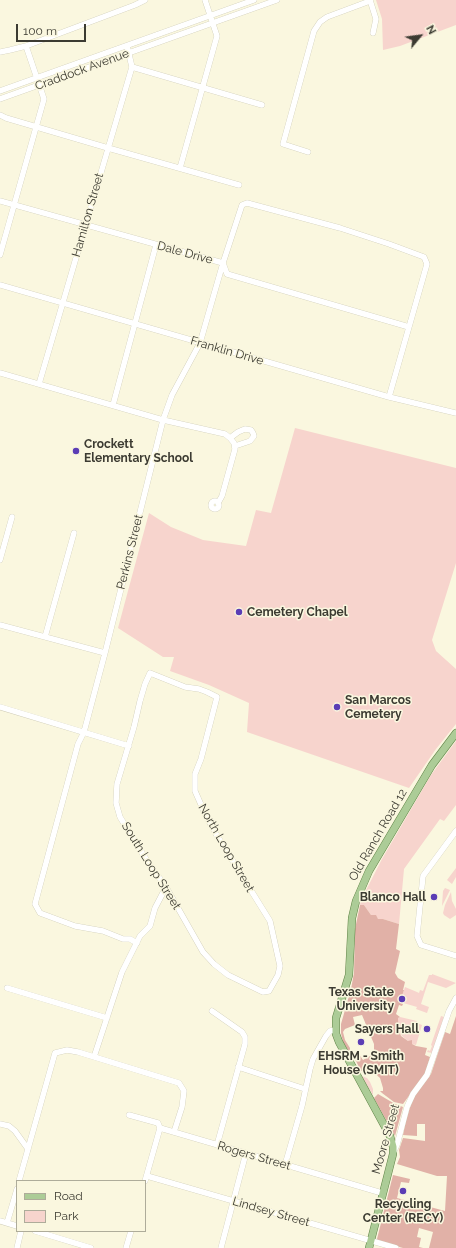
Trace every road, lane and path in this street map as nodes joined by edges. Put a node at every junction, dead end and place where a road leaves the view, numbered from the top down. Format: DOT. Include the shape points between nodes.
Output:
graph roads {
  1 [pos="145,0"];
  2 [pos="205,0"];
  3 [pos="254,0"];
  4 [pos="276,0"];
  5 [pos="370,0"];
  6 [pos="210,16"];
  7 [pos="213,23"];
  8 [pos="373,33"];
  9 [pos="26,46"];
  10 [pos="127,46"];
  11 [pos="0,52"];
  12 [pos="129,53"];
  13 [pos="132,67"];
  14 [pos="38,78"];
  15 [pos="40,85"];
  16 [pos="203,87"];
  17 [pos="0,91"];
  18 [pos="0,99"];
  19 [pos="262,105"];
  20 [pos="0,115"];
  21 [pos="37,127"];
  22 [pos="108,148"];
  23 [pos="308,152"];
  24 [pos="180,168"];
  25 [pos="239,185"];
  26 [pos="0,201"];
  27 [pos="14,205"];
  28 [pos="85,225"];
  29 [pos="156,245"];
  30 [pos="0,256"];
  31 [pos="223,263"];
  32 [pos="0,285"];
  33 [pos="63,303"];
  34 [pos="135,324"];
  35 [pos="409,327"];
  36 [pos="200,343"];
  37 [pos="0,373"];
  38 [pos="39,384"];
  39 [pos="389,397"];
  40 [pos="113,405"];
  41 [pos="456,413"];
  42 [pos="163,420"];
  43 [pos="230,438"];
  44 [pos="235,446"];
  45 [pos="218,503"];
  46 [pos="12,517"];
  47 [pos="74,533"];
  48 [pos="0,560"];
  49 [pos="0,625"];
  50 [pos="45,637"];
  51 [pos="105,653"];
  52 [pos="150,673"];
  53 [pos="0,707"];
  54 [pos="84,732"];
  55 [pos="456,733"];
  56 [pos="128,746"];
  57 [pos="456,831"];
  58 [pos="166,887"];
  59 [pos="137,943"];
  60 [pos="456,956"];
  61 [pos="7,988"];
  62 [pos="266,991"];
  63 [pos="456,998"];
  64 [pos="212,1011"];
  65 [pos="107,1018"];
  66 [pos="335,1030"];
  67 [pos="94,1057"];
  68 [pos="238,1067"];
  69 [pos="306,1088"];
  70 [pos="129,1115"];
  71 [pos="0,1124"];
  72 [pos="160,1128"];
  73 [pos="174,1132"];
  74 [pos="217,1145"];
  75 [pos="28,1149"];
  76 [pos="246,1153"];
  77 [pos="393,1154"];
  78 [pos="285,1165"];
  79 [pos="146,1179"];
  80 [pos="19,1180"];
  81 [pos="16,1192"];
  82 [pos="382,1193"];
  83 [pos="234,1202"];
  84 [pos="0,1221"];
  85 [pos="7,1223"];
  86 [pos="16,1226"];
  87 [pos="22,1232"];
  88 [pos="38,1232"];
  89 [pos="131,1232"];
  90 [pos="370,1244"];
  91 [pos="17,1248"];
  92 [pos="91,1248"];
  93 [pos="126,1248"];
  94 [pos="221,1248"];
  95 [pos="396,1248"];
  1 -- 9 [label="street"];
  2 -- 6 [label="street"];
  3 -- 6 [label="street, Craddock Avenue"];
  4 -- 7 [label="street, Craddock Avenue"];
  5 -- 8 [label="street" via="376,19"];
  5 -- 23 [label="street" via="327,17 316,28 283,144"];
  6 -- 7 [label="street"];
  6 -- 10 [label="street, Craddock Avenue"];
  7 -- 12 [label="street, Craddock Avenue"];
  7 -- 16 [label="street" via="217,36"];
  9 -- 11 [label="street"];
  9 -- 14 [label="street"];
  10 -- 12 [label="street, Hamilton Street"];
  10 -- 14 [label="street, Craddock Avenue"];
  12 -- 13 [label="street, Hamilton Street"];
  12 -- 15 [label="street, Craddock Avenue"];
  13 -- 16 [label="street"];
  13 -- 22 [label="street, Hamilton Street"];
  14 -- 15 [label="street"];
  14 -- 17 [label="street, Craddock Avenue"];
  15 -- 18 [label="street, Craddock Avenue"];
  15 -- 21 [label="street" via="44,99"];
  16 -- 19 [label="street"];
  16 -- 24 [label="street"];
  20 -- 21 [label="street"];
  21 -- 22 [label="street"];
  21 -- 27 [label="street"];
  22 -- 24 [label="street"];
  22 -- 28 [label="street, Hamilton Street"];
  24 -- 25 [label="street"];
  26 -- 27 [label="street, Dale Drive"];
  27 -- 28 [label="street, Dale Drive"];
  27 -- 30 [label="street"];
  28 -- 29 [label="street, Dale Drive"];
  28 -- 33 [label="street, Hamilton Street"];
  29 -- 31 [label="street, Dale Drive"];
  29 -- 34 [label="street"];
  31 -- 35 [label="street, Dale Drive" via="227,274"];
  31 -- 35 [label="street, Perkins Street" via="242,205 247,203 389,244 424,257 427,264"];
  31 -- 36 [label="street, Perkins Street"];
  32 -- 33 [label="street, Franklin Drive"];
  33 -- 34 [label="street, Franklin Drive"];
  33 -- 38 [label="street, Hamilton Street"];
  34 -- 36 [label="street, Franklin Drive"];
  34 -- 40 [label="street"];
  35 -- 39 [label="street"];
  36 -- 39 [label="street, Franklin Drive"];
  36 -- 42 [label="street, Perkins Street" via="172,395"];
  37 -- 38 [label="street"];
  38 -- 40 [label="street"];
  39 -- 41 [label="street, Franklin Drive"];
  40 -- 42 [label="street"];
  42 -- 43 [label="street" via="225,434"];
  42 -- 51 [label="street, Perkins Street"];
  43 -- 44 [label="street"];
  43 -- 44 [label="street" via="245,429 253,433 250,441"];
  44 -- 45 [label="street"];
  46 -- 48 [label="street"];
  47 -- 50 [label="street"];
  49 -- 50 [label="street"];
  50 -- 51 [label="street"];
  51 -- 54 [label="street, Perkins Street"];
  52 -- 56 [label="street, South Loop Street"];
  52 -- 62 [label="street, North Loop Street" via="185,687 199,689 217,698 195,774 195,791 216,834 270,921 280,966 273,985"];
  53 -- 54 [label="street"];
  54 -- 56 [label="street"];
  54 -- 59 [label="street, Perkins Street" via="78,744 35,904 40,913 75,926 103,931"];
  55 -- 66 [label="main road, Old Ranch Road 12" via="432,765 359,891 350,925 349,975"];
  56 -- 58 [label="street, South Loop Street" via="117,784 116,803 124,824"];
  57 -- 60 [label="street" via="423,876 417,936 421,945"];
  58 -- 59 [label="street" via="150,926"];
  58 -- 62 [label="street, South Loop Street" via="203,952 214,964 251,987"];
  59 -- 65 [label="street" via="122,972"];
  61 -- 65 [label="street"];
  63 -- 77 [label="street, Moore Street" via="450,1008 427,1075 407,1107"];
  64 -- 68 [label="street" via="242,1032 245,1037"];
  65 -- 67 [label="street"];
  66 -- 69 [label="street" via="326,1036 313,1059"];
  66 -- 77 [label="main road" via="338,1042 390,1136"];
  67 -- 73 [label="street" via="179,1083 184,1091"];
  67 -- 75 [label="street" via="67,1050 55,1053"];
  68 -- 69 [label="street"];
  68 -- 74 [label="street"];
  69 -- 78 [label="street"];
  70 -- 72 [label="street, Rogers Street" via="158,1123"];
  71 -- 75 [label="street" via="15,1131"];
  72 -- 73 [label="street, Rogers Street"];
  72 -- 79 [label="street"];
  73 -- 74 [label="street, Rogers Street"];
  74 -- 76 [label="street, Rogers Street"];
  75 -- 80 [label="street"];
  76 -- 78 [label="street, Rogers Street"];
  76 -- 83 [label="street"];
  77 -- 82 [label="main road, Moore Street"];
  78 -- 82 [label="street, Rogers Street"];
  79 -- 83 [label="street, Lindsey Street"];
  81 -- 85 [label="street"];
  82 -- 90 [label="main road, Moore Street"];
  83 -- 90 [label="street, Lindsey Street"];
  83 -- 94 [label="street"];
  84 -- 85 [label="street"];
  85 -- 86 [label="street"];
  87 -- 91 [label="street"];
  88 -- 92 [label="street"];
  89 -- 93 [label="street"];
  90 -- 95 [label="street, Lindsey Street"];
}
